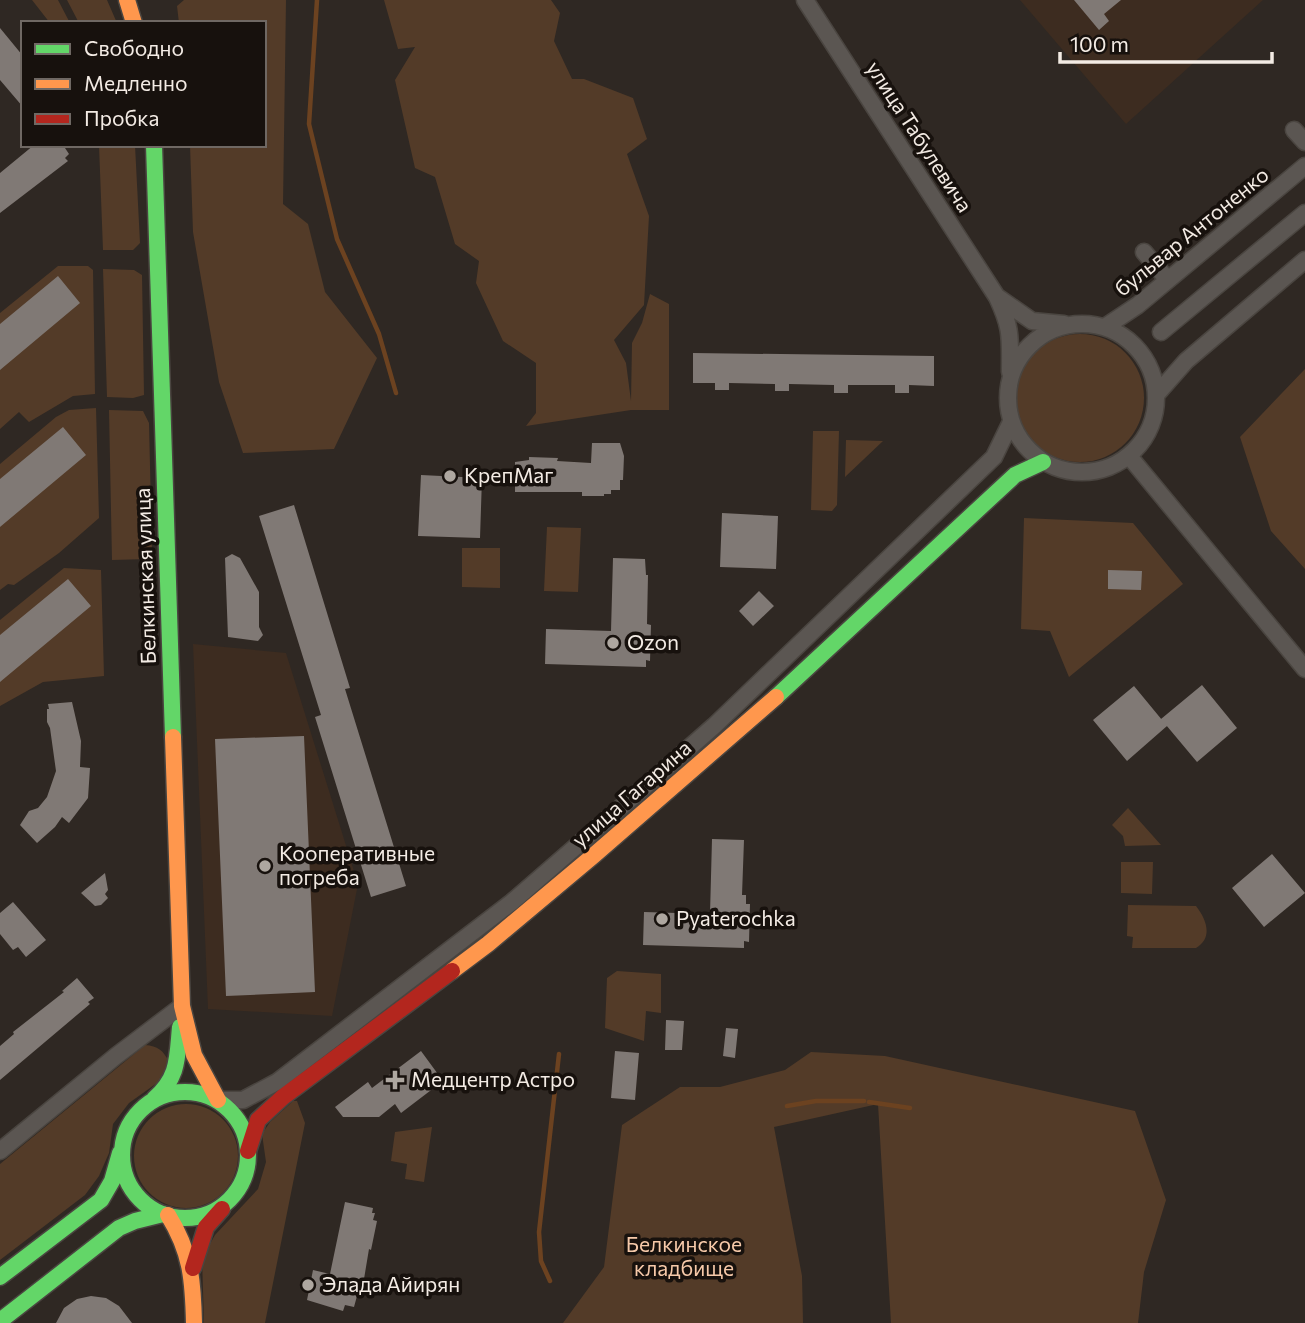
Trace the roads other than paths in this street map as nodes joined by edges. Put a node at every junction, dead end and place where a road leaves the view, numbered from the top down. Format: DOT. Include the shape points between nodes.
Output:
graph roads {
  1 [pos="127,0"];
  2 [pos="805,0"];
  3 [pos="133,21"];
  4 [pos="154,147"];
  5 [pos="1305,166"];
  6 [pos="1305,213"];
  7 [pos="1144,252"];
  8 [pos="1305,260"];
  9 [pos="1168,279"];
  10 [pos="998,297"];
  11 [pos="1070,325"];
  12 [pos="1105,327"];
  13 [pos="1161,332"];
  14 [pos="1010,377"];
  15 [pos="1156,395"];
  16 [pos="1011,422"];
  17 [pos="1129,456"];
  18 [pos="1043,462"];
  19 [pos="1305,669"];
  20 [pos="182,1006"];
  21 [pos="154,1099"];
  22 [pos="218,1100"];
  23 [pos="122,1143"];
  24 [pos="0,1151"];
  25 [pos="248,1151"];
  26 [pos="232,1197"];
  27 [pos="166,1215"];
  28 [pos="193,1268"];
  29 [pos="0,1277"];
  30 [pos="0,1321"];
  31 [pos="194,1323"];
  1 -- 3 [label="main road"];
  2 -- 10 [label="street, улица Табулевича"];
  4 -- 20 [label="main road, Белкинская улица"];
  5 -- 9 [label="street, бульвар Антоненко"];
  6 -- 13 [label="street"];
  7 -- 9 [label="street"];
  8 -- 15 [label="street" via="1186,361"];
  9 -- 12 [label="street, бульвар Антоненко"];
  10 -- 11 [label="street, улица Табулевича" via="1032,321"];
  10 -- 14 [label="street, улица Табулевича" via="1011,335"];
  11 -- 12 [label="street"];
  11 -- 14 [label="street" via="1039,337"];
  12 -- 15 [label="street" via="1125,337 1141,353 1152,373"];
  14 -- 16 [label="street" via="1007,400"];
  15 -- 17 [label="street" via="1154,418"];
  16 -- 18 [label="street" via="1024,445"];
  16 -- 22 [label="street, улица Гагарина" via="994,457 714,726 522,893 277,1082 243,1100"];
  17 -- 18 [label="street" via="1096,472 1060,470"];
  17 -- 19 [label="street"];
  18 -- 25 [label="main road, улица Гагарина" via="1015,475 771,701 509,927 283,1097 258,1120"];
  20 -- 21 [label="main road, Белкинская улица" via="175,1073 169,1087"];
  20 -- 22 [label="main road, Белкинская улица" via="190,1048"];
  20 -- 24 [label="street"];
  21 -- 22 [label="main road" via="186,1091"];
  21 -- 23 [label="main road" via="128,1126"];
  22 -- 25 [label="main road" via="240,1122"];
  23 -- 27 [label="main road" via="122,1166 130,1186 144,1203"];
  23 -- 29 [label="main road" via="112,1181 100,1200"];
  25 -- 26 [label="main road" via="242,1184"];
  26 -- 27 [label="main road" via="200,1216"];
  26 -- 28 [label="main road" via="206,1227"];
  27 -- 28 [label="main road" via="181,1235"];
  27 -- 30 [label="main road" via="119,1228"];
  28 -- 31 [label="main road"];
}
